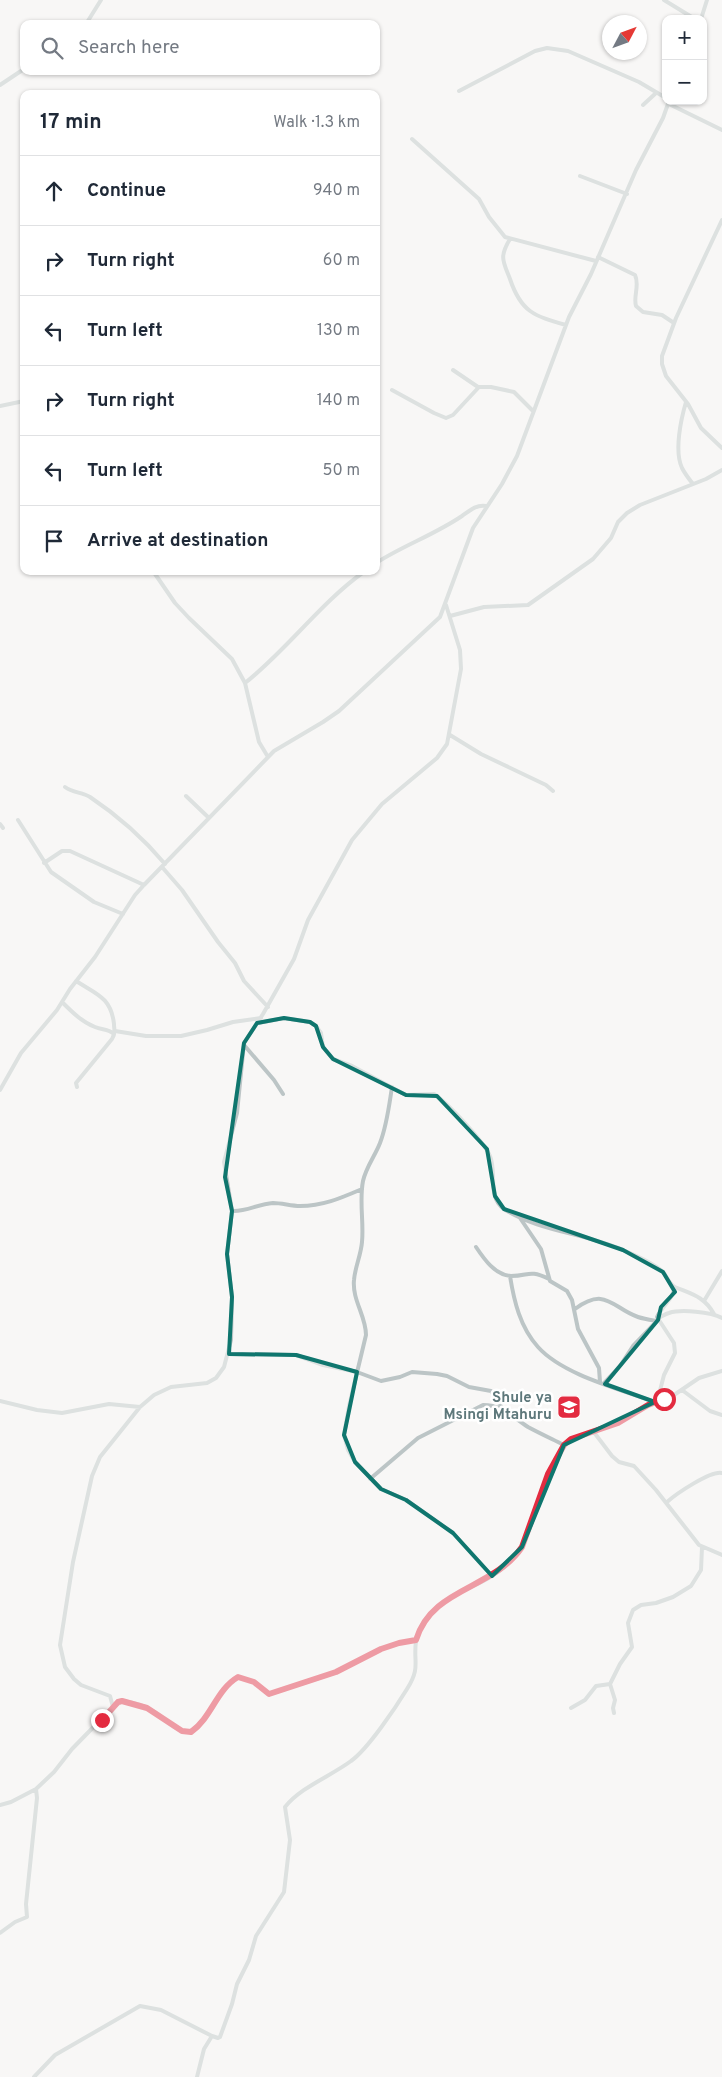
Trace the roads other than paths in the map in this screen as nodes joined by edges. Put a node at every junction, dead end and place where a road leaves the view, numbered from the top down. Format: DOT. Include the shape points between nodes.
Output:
graph roads {
  1 [pos="101,0"];
  2 [pos="664,0"];
  3 [pos="707,0"];
  4 [pos="688,15"];
  5 [pos="702,15"];
  6 [pos="88,20"];
  7 [pos="20,72"];
  8 [pos="0,85"];
  9 [pos="459,91"];
  10 [pos="656,93"];
  11 [pos="662,96"];
  12 [pos="668,105"];
  13 [pos="675,105"];
  14 [pos="642,106"];
  15 [pos="722,130"];
  16 [pos="412,139"];
  17 [pos="580,176"];
  18 [pos="626,194"];
  19 [pos="722,220"];
  20 [pos="510,239"];
  21 [pos="597,259"];
  22 [pos="674,323"];
  23 [pos="566,325"];
  24 [pos="453,370"];
  25 [pos="479,387"];
  26 [pos="392,390"];
  27 [pos="20,402"];
  28 [pos="686,402"];
  29 [pos="0,406"];
  30 [pos="533,411"];
  31 [pos="722,448"];
  32 [pos="722,470"];
  33 [pos="693,484"];
  34 [pos="486,506"];
  35 [pos="380,561"];
  36 [pos="156,575"];
  37 [pos="360,575"];
  38 [pos="446,605"];
  39 [pos="450,616"];
  40 [pos="245,683"];
  41 [pos="450,735"];
  42 [pos="268,757"];
  43 [pos="65,787"];
  44 [pos="553,791"];
  45 [pos="186,796"];
  46 [pos="209,818"];
  47 [pos="18,820"];
  48 [pos="44,863"];
  49 [pos="163,866"];
  50 [pos="144,886"];
  51 [pos="123,914"];
  52 [pos="76,981"];
  53 [pos="62,1002"];
  54 [pos="268,1006"];
  55 [pos="261,1018"];
  56 [pos="257,1023"];
  57 [pos="115,1033"];
  58 [pos="244,1044"];
  59 [pos="77,1087"];
  60 [pos="392,1087"];
  61 [pos="0,1090"];
  62 [pos="283,1094"];
  63 [pos="362,1189"];
  64 [pos="232,1211"];
  65 [pos="519,1216"];
  66 [pos="476,1247"];
  67 [pos="722,1271"];
  68 [pos="510,1276"];
  69 [pos="549,1279"];
  70 [pos="675,1287"];
  71 [pos="704,1301"];
  72 [pos="575,1309"];
  73 [pos="714,1314"];
  74 [pos="722,1318"];
  75 [pos="658,1320"];
  76 [pos="229,1354"];
  77 [pos="722,1371"];
  78 [pos="357,1372"];
  79 [pos="602,1383"];
  80 [pos="682,1390"];
  81 [pos="0,1401"];
  82 [pos="656,1402"];
  83 [pos="140,1407"];
  84 [pos="503,1409"];
  85 [pos="722,1415"];
  86 [pos="593,1431"];
  87 [pos="564,1445"];
  88 [pos="722,1473"];
  89 [pos="370,1479"];
  90 [pos="667,1502"];
  91 [pos="702,1547"];
  92 [pos="722,1555"];
  93 [pos="492,1576"];
  94 [pos="416,1640"];
  95 [pos="610,1684"];
  96 [pos="114,1707"];
  97 [pos="570,1708"];
  98 [pos="614,1713"];
  99 [pos="36,1789"];
  100 [pos="0,1805"];
  101 [pos="0,1933"];
  102 [pos="212,2036"];
  103 [pos="34,2077"];
  104 [pos="197,2077"];
  1 -- 6 [label="street"];
  2 -- 4 [label="street"];
  3 -- 5 [label="street"];
  7 -- 8 [label="street"];
  9 -- 10 [label="street" via="505,66 547,48 556,48 639,82"];
  10 -- 11 [label="street"];
  10 -- 14 [label="street"];
  12 -- 18 [label="street"];
  13 -- 15 [label="street"];
  16 -- 20 [label="street" via="480,199 498,230"];
  17 -- 18 [label="street"];
  18 -- 21 [label="street"];
  19 -- 22 [label="street"];
  20 -- 21 [label="street"];
  20 -- 23 [label="street" via="503,262 517,298 528,310"];
  21 -- 22 [label="street" via="635,275 635,304 639,309 662,315"];
  21 -- 23 [label="street"];
  22 -- 28 [label="street" via="662,356 662,369"];
  23 -- 30 [label="street"];
  24 -- 25 [label="street"];
  25 -- 26 [label="street" via="446,418"];
  25 -- 30 [label="street" via="514,392"];
  27 -- 29 [label="street"];
  28 -- 31 [label="street" via="701,428"];
  28 -- 33 [label="street" via="680,428 680,458 681,466"];
  30 -- 34 [label="street" via="511,470"];
  32 -- 33 [label="street"];
  33 -- 39 [label="street" via="627,513 593,559 528,605 484,607"];
  34 -- 35 [label="street" via="471,510 434,534"];
  34 -- 38 [label="street" via="470,535"];
  36 -- 40 [label="street" via="175,603 232,659"];
  37 -- 40 [label="street"];
  38 -- 39 [label="street"];
  38 -- 42 [label="street" via="436,622 339,711"];
  39 -- 41 [label="street" via="460,650 461,669"];
  40 -- 42 [label="street" via="259,742"];
  41 -- 44 [label="street"];
  41 -- 54 [label="street" via="437,758 382,804 352,840"];
  42 -- 46 [label="street"];
  43 -- 49 [label="street" via="85,794 99,804 148,845"];
  45 -- 46 [label="street"];
  46 -- 49 [label="street"];
  47 -- 48 [label="street"];
  48 -- 50 [label="street" via="62,851 70,851"];
  48 -- 51 [label="street" via="83,896"];
  49 -- 50 [label="street"];
  49 -- 54 [label="street" via="235,962 244,981"];
  50 -- 51 [label="street"];
  51 -- 52 [label="street"];
  52 -- 53 [label="street"];
  52 -- 57 [label="street" via="105,999 113,1016"];
  53 -- 57 [label="street" via="85,1022"];
  53 -- 61 [label="street" via="22,1053"];
  54 -- 55 [label="street"];
  55 -- 56 [label="street"];
  55 -- 57 [label="street" via="181,1036"];
  56 -- 58 [label="street"];
  56 -- 60 [label="street" via="284,1018 310,1022 321,1033 323,1047 333,1059"];
  57 -- 59 [label="street" via="76,1083"];
  58 -- 62 [label="street"];
  58 -- 64 [label="street" via="237,1113 224,1162"];
  60 -- 63 [label="street" via="381,1142 366,1170"];
  60 -- 65 [label="street" via="406,1095 434,1094 470,1128 491,1158 498,1204"];
  63 -- 64 [label="street" via="315,1206 273,1203 241,1212"];
  63 -- 78 [label="street" via="362,1242 353,1281 366,1335"];
  64 -- 76 [label="street" via="227,1254 232,1298"];
  65 -- 69 [label="street" via="541,1249"];
  65 -- 70 [label="street" via="623,1250 664,1272"];
  66 -- 68 [label="street" via="487,1263"];
  67 -- 71 [label="street"];
  68 -- 69 [label="street" via="531,1272"];
  68 -- 79 [label="street" via="516,1309 538,1347 554,1361"];
  69 -- 72 [label="street" via="566,1291"];
  70 -- 71 [label="street"];
  70 -- 75 [label="street"];
  71 -- 73 [label="street"];
  72 -- 75 [label="street" via="587,1302 604,1299 638,1317"];
  72 -- 79 [label="street" via="578,1329 599,1368"];
  73 -- 74 [label="street"];
  73 -- 75 [label="street" via="669,1312"];
  75 -- 79 [label="street"];
  75 -- 82 [label="street" via="674,1343 675,1353"];
  76 -- 78 [label="street" via="296,1355"];
  76 -- 83 [label="street" via="224,1367 212,1381 162,1390"];
  77 -- 80 [label="street" via="700,1378"];
  78 -- 84 [label="street" via="381,1381 412,1372 447,1376 491,1391"];
  78 -- 89 [label="street" via="344,1435 355,1462"];
  79 -- 82 [label="street"];
  80 -- 82 [label="street"];
  80 -- 85 [label="street" via="710,1411"];
  81 -- 83 [label="street" via="62,1413 108,1404"];
  82 -- 86 [label="street" via="618,1423"];
  83 -- 96 [label="street" via="95,1466 60,1636 65,1667 81,1685 110,1696"];
  84 -- 87 [label="street"];
  84 -- 89 [label="street" via="483,1405 426,1433"];
  86 -- 87 [label="street"];
  86 -- 90 [label="street" via="612,1456 619,1462 634,1466"];
  87 -- 93 [label="street" via="548,1474 522,1547"];
  88 -- 90 [label="street" via="707,1476"];
  89 -- 93 [label="street" via="453,1533"];
  90 -- 91 [label="street"];
  91 -- 92 [label="street"];
  91 -- 95 [label="street" via="701,1570 691,1586 673,1597 633,1610 628,1623 632,1647"];
  93 -- 94 [label="street" via="437,1608 426,1619"];
  94 -- 96 [label="street" via="381,1649 336,1672 269,1694 254,1682 238,1677 224,1688 210,1711 191,1732 182,1731 157,1713 137,1704 122,1701"];
  94 -- 102 [label="street" via="417,1664 408,1687 357,1756 285,1807 290,1840 284,1892 256,1936 221,2035 218,2038"];
  95 -- 97 [label="street" via="596,1686 585,1700"];
  95 -- 98 [label="street" via="615,1700"];
  96 -- 99 [label="street"];
  99 -- 100 [label="street"];
  99 -- 101 [label="street" via="27,1916"];
  102 -- 103 [label="street" via="161,2010 140,2006 55,2055"];
  102 -- 104 [label="street" via="204,2049"];
}
